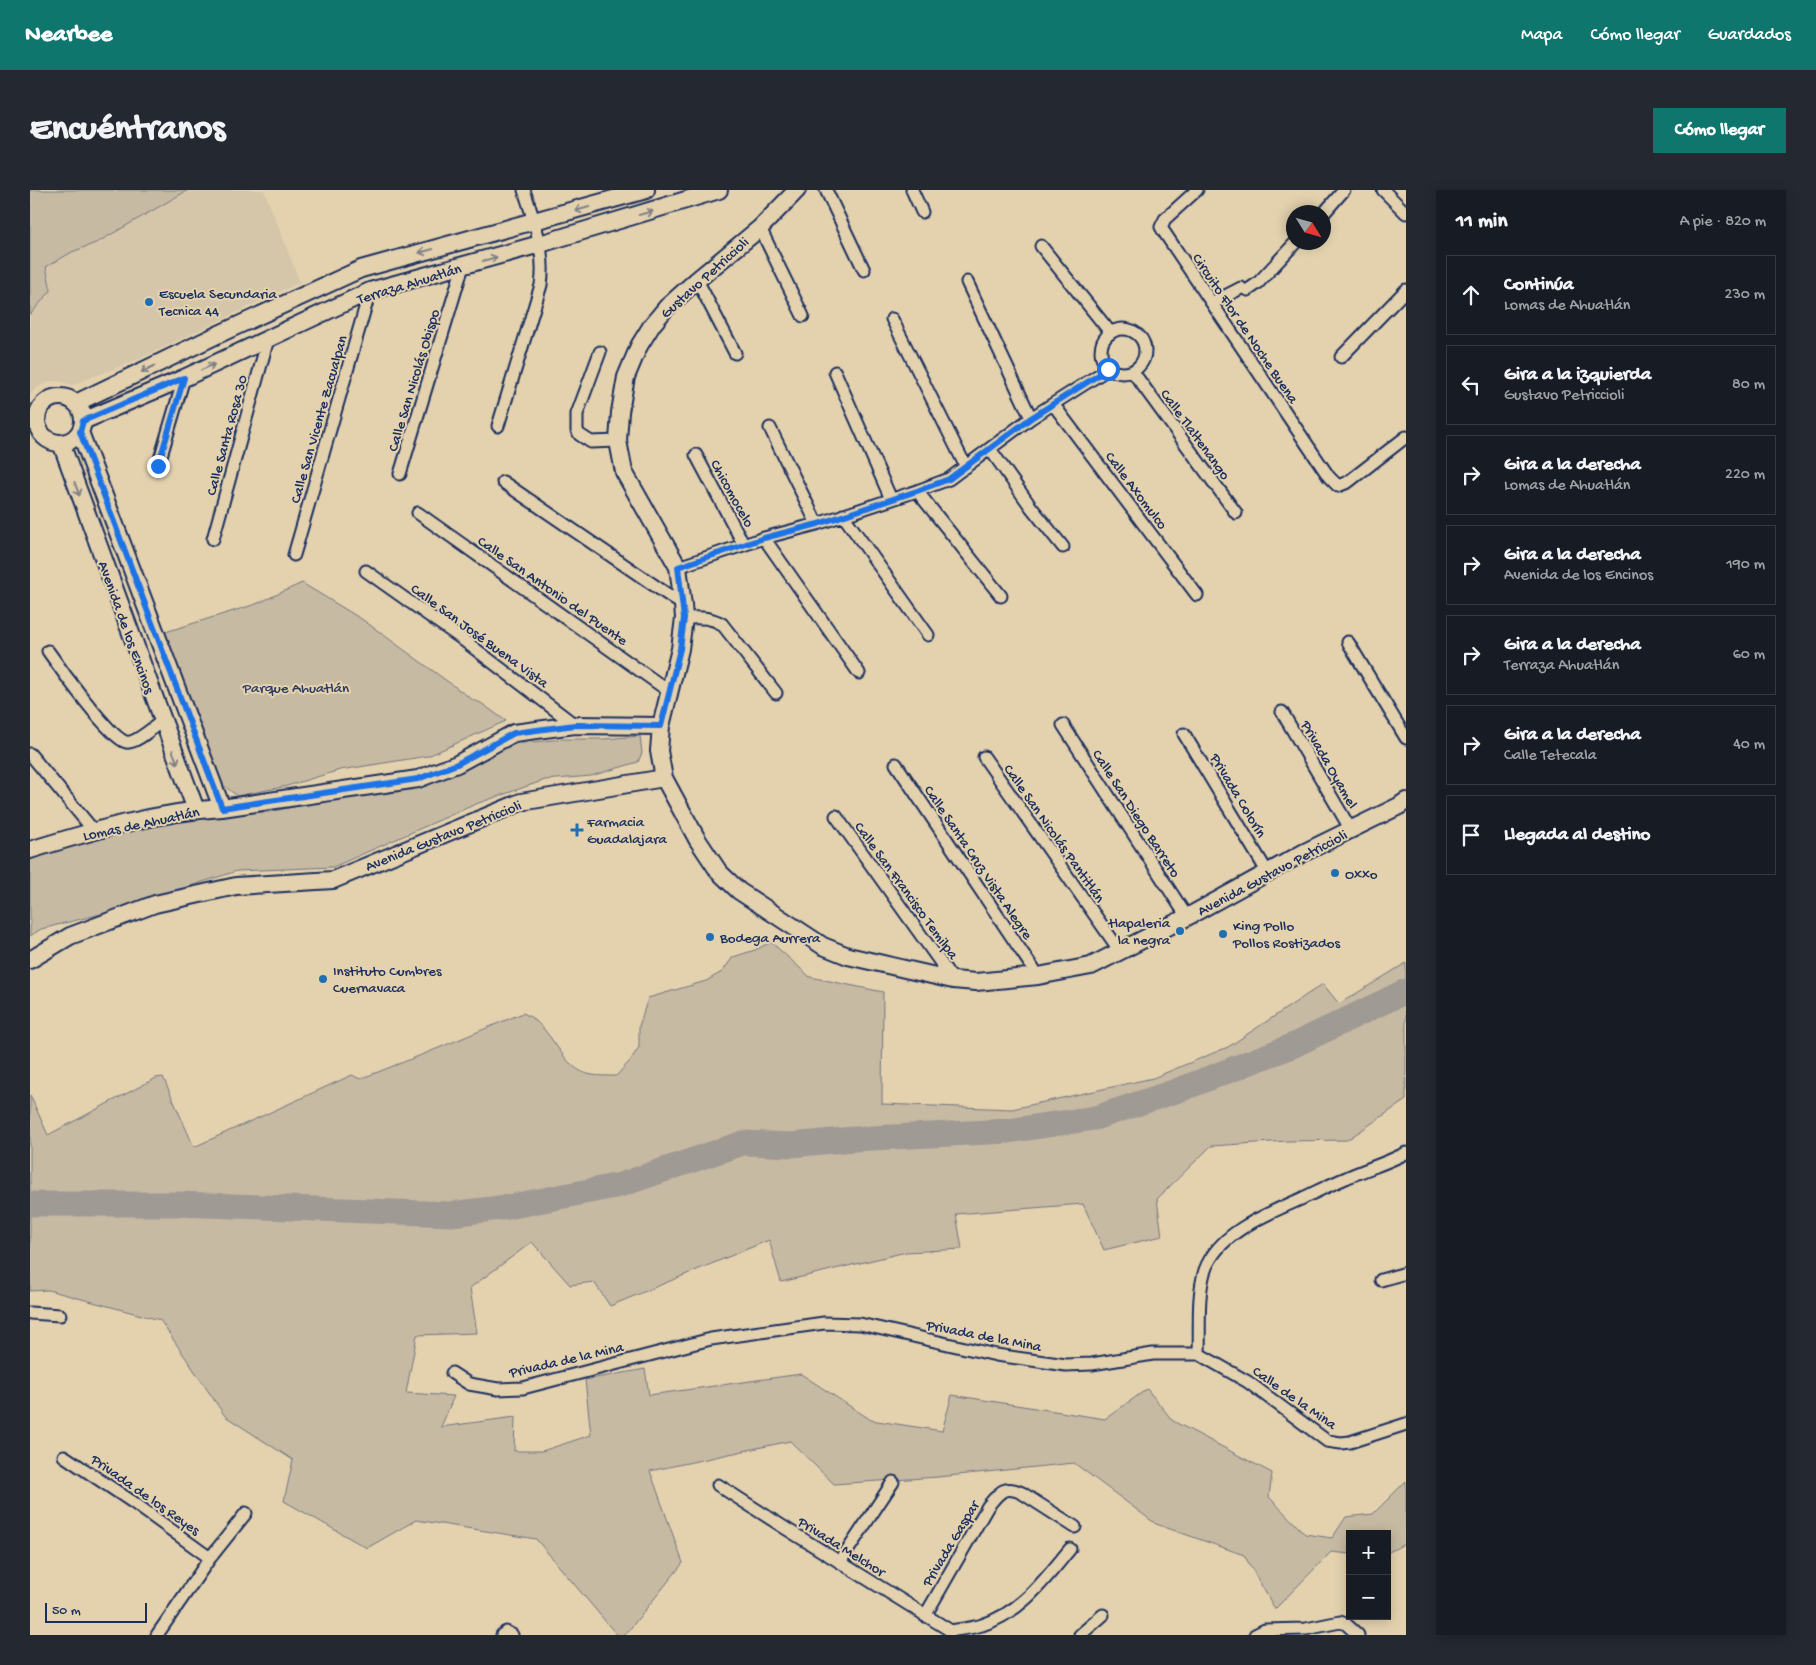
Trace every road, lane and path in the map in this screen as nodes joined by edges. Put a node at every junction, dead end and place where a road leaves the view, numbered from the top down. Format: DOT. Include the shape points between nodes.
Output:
graph roads {
  1 [pos="524,190"];
  2 [pos="719,190"];
  3 [pos="797,190"];
  4 [pos="826,190"];
  5 [pos="912,190"];
  6 [pos="1196,190"];
  7 [pos="1344,190"];
  8 [pos="1383,190"];
  9 [pos="638,191"];
  10 [pos="1331,205"];
  11 [pos="922,212"];
  12 [pos="1406,213"];
  13 [pos="534,222"];
  14 [pos="760,228"];
  15 [pos="540,244"];
  16 [pos="1041,246"];
  17 [pos="1289,250"];
  18 [pos="463,266"];
  19 [pos="864,270"];
  20 [pos="697,280"];
  21 [pos="967,282"];
  22 [pos="1406,290"];
  23 [pos="370,292"];
  24 [pos="1214,307"];
  25 [pos="803,316"];
  26 [pos="892,319"];
  27 [pos="1110,332"];
  28 [pos="268,338"];
  29 [pos="600,352"];
  30 [pos="735,353"];
  31 [pos="1341,357"];
  32 [pos="1108,369"];
  33 [pos="835,372"];
  34 [pos="1133,372"];
  35 [pos="184,378"];
  36 [pos="76,403"];
  37 [pos="1053,404"];
  38 [pos="1031,418"];
  39 [pos="82,426"];
  40 [pos="498,426"];
  41 [pos="770,428"];
  42 [pos="34,432"];
  43 [pos="1406,437"];
  44 [pos="618,442"];
  45 [pos="61,443"];
  46 [pos="990,449"];
  47 [pos="696,455"];
  48 [pos="158,466"];
  49 [pos="966,467"];
  50 [pos="400,474"];
  51 [pos="503,482"];
  52 [pos="917,491"];
  53 [pos="891,499"];
  54 [pos="418,513"];
  55 [pos="1236,513"];
  56 [pos="843,515"];
  57 [pos="818,524"];
  58 [pos="764,538"];
  59 [pos="213,539"];
  60 [pos="744,544"];
  61 [pos="1063,547"];
  62 [pos="294,555"];
  63 [pos="678,567"];
  64 [pos="366,571"];
  65 [pos="1197,595"];
  66 [pos="1001,596"];
  67 [pos="684,612"];
  68 [pos="928,635"];
  69 [pos="1348,642"];
  70 [pos="48,651"];
  71 [pos="859,672"];
  72 [pos="670,692"];
  73 [pos="776,693"];
  74 [pos="1282,712"];
  75 [pos="162,721"];
  76 [pos="575,725"];
  77 [pos="1063,725"];
  78 [pos="661,726"];
  79 [pos="1184,734"];
  80 [pos="1406,738"];
  81 [pos="30,754"];
  82 [pos="984,756"];
  83 [pos="896,764"];
  84 [pos="664,778"];
  85 [pos="1406,801"];
  86 [pos="222,808"];
  87 [pos="196,810"];
  88 [pos="836,816"];
  89 [pos="1351,830"];
  90 [pos="94,831"];
  91 [pos="30,850"];
  92 [pos="1268,873"];
  93 [pos="1187,918"];
  94 [pos="1120,951"];
  95 [pos="30,960"];
  96 [pos="1038,976"];
  97 [pos="953,980"];
  98 [pos="1406,1153"];
  99 [pos="1406,1273"];
  100 [pos="1380,1280"];
  101 [pos="30,1313"];
  102 [pos="60,1314"];
  103 [pos="1199,1354"];
  104 [pos="452,1372"];
  105 [pos="1406,1424"];
  106 [pos="64,1456"];
  107 [pos="892,1482"];
  108 [pos="718,1485"];
  109 [pos="246,1513"];
  110 [pos="1075,1527"];
  111 [pos="1070,1549"];
  112 [pos="210,1558"];
  113 [pos="840,1562"];
  114 [pos="1103,1615"];
  115 [pos="925,1616"];
  116 [pos="950,1633"];
  117 [pos="157,1635"];
  118 [pos="1080,1635"];
  119 [pos="1255,1635"];
  120 [pos="1358,1635"];
  1 -- 13 [label="street"];
  15 -- 2 [label="street, Terraza Ahuatlán, one-way"];
  3 -- 14 [label="street, Gustavo Petriccioli"];
  4 -- 19 [label="street"];
  5 -- 11 [label="street"];
  6 -- 24 [label="street, Circuito Flor de Noche Buena" via="1161,226"];
  7 -- 10 [label="street"];
  8 -- 12 [label="street"];
  9 -- 13 [label="street, Terraza Ahuatlán, one-way"];
  13 -- 15 [label="street"];
  13 -- 36 [label="street, Terraza Ahuatlán, one-way" via="362,269"];
  14 -- 20 [label="street, Gustavo Petriccioli"];
  14 -- 25 [label="street"];
  18 -- 15 [label="street, Terraza Ahuatlán, one-way"];
  15 -- 40 [label="street" via="541,285"];
  16 -- 27 [label="street"];
  17 -- 24 [label="street" via="1260,281"];
  18 -- 23 [label="street, Terraza Ahuatlán"];
  18 -- 50 [label="street, Calle San Nicolás Obispo"];
  20 -- 30 [label="street"];
  20 -- 44 [label="street, Gustavo Petriccioli" via="666,308 639,346 626,376"];
  21 -- 38 [label="street"];
  22 -- 31 [label="street"];
  23 -- 28 [label="street, Terraza Ahuatlán"];
  23 -- 62 [label="street, Calle San Vicente Zacualpan"];
  24 -- 43 [label="street, Circuito Flor de Noche Buena" via="1329,478 1338,486 1348,482"];
  26 -- 49 [label="street"];
  27 -- 32 [label="street" via="1102,343 1100,357"];
  27 -- 34 [label="street" via="1122,328 1134,331 1143,340 1146,352 1142,364"];
  35 -- 28 [label="street, Terraza Ahuatlán, one-way"];
  28 -- 59 [label="street, Calle Santa Rosa 30"];
  29 -- 44 [label="street" via="577,414 577,431 592,442"];
  32 -- 34 [label="street" via="1120,374"];
  32 -- 37 [label="street"];
  33 -- 53 [label="street"];
  34 -- 55 [label="street, Calle Tlaltenango"];
  35 -- 39 [label="street, Terraza Ahuatlán"];
  35 -- 48 [label="street"];
  36 -- 39 [label="street" via="80,408"];
  36 -- 42 [label="street" via="64,396 49,399 39,409"];
  37 -- 38 [label="street"];
  37 -- 65 [label="street, Calle Axomulco"];
  38 -- 46 [label="street"];
  39 -- 45 [label="street" via="75,438"];
  39 -- 86 [label="street, Avenida de los Encinos"];
  41 -- 57 [label="street"];
  42 -- 45 [label="street"];
  44 -- 63 [label="street, Gustavo Petriccioli" via="624,472"];
  45 -- 75 [label="street, Avenida de los Encinos, one-way"];
  46 -- 49 [label="street"];
  46 -- 61 [label="street"];
  47 -- 60 [label="street, Chicomocelo"];
  49 -- 52 [label="street" via="949,479"];
  51 -- 67 [label="street"];
  52 -- 53 [label="street"];
  52 -- 66 [label="street"];
  53 -- 56 [label="street"];
  54 -- 72 [label="street, Calle San Antonio del Puente"];
  56 -- 57 [label="street"];
  56 -- 68 [label="street"];
  57 -- 58 [label="street"];
  58 -- 60 [label="street"];
  58 -- 71 [label="street"];
  60 -- 63 [label="street"];
  63 -- 67 [label="street, Gustavo Petriccioli"];
  64 -- 76 [label="street, Calle San José Buena Vista"];
  67 -- 72 [label="street, Gustavo Petriccioli"];
  67 -- 73 [label="street" via="722,624"];
  69 -- 80 [label="street"];
  70 -- 75 [label="street" via="118,738 134,741"];
  72 -- 78 [label="street, Gustavo Petriccioli"];
  74 -- 89 [label="street, Privada Oyamel"];
  75 -- 87 [label="street, Avenida de los Encinos, one-way"];
  76 -- 78 [label="street, Lomas de Ahuatlán"];
  76 -- 86 [label="street, Lomas de Ahuatlán" via="514,733 457,764 418,779"];
  77 -- 93 [label="street, Calle San Diego Barreto"];
  78 -- 84 [label="street, Gustavo Petriccioli" via="659,751"];
  79 -- 92 [label="street, Privada Colorín"];
  81 -- 90 [label="street"];
  82 -- 94 [label="street, Calle San Nicolás Pantitlán"];
  83 -- 96 [label="street, Calle Santa Cruz Vista Alegre"];
  84 -- 95 [label="street, Avenida Gustavo Petriccioli" via="521,802 333,880 236,886 155,904 70,936"];
  84 -- 97 [label="street, Avenida Gustavo Petriccioli" via="697,839 719,872 739,891 823,946 848,956"];
  85 -- 89 [label="street, Avenida Gustavo Petriccioli"];
  86 -- 87 [label="street, Lomas de Ahuatlán"];
  87 -- 90 [label="street, Lomas de Ahuatlán"];
  88 -- 97 [label="street, Calle San Francisco Temilpa"];
  89 -- 92 [label="street, Avenida Gustavo Petriccioli"];
  90 -- 91 [label="street, Lomas de Ahuatlán"];
  92 -- 93 [label="street, Avenida Gustavo Petriccioli"];
  93 -- 94 [label="street, Avenida Gustavo Petriccioli"];
  94 -- 96 [label="street, Avenida Gustavo Petriccioli" via="1091,966"];
  96 -- 97 [label="street, Avenida Gustavo Petriccioli" via="976,982"];
  98 -- 103 [label="street" via="1267,1214 1231,1236 1210,1259 1201,1285"];
  99 -- 100 [label="street"];
  101 -- 102 [label="street"];
  103 -- 104 [label="street, Privada de la Mina" via="1153,1354 1066,1365 996,1355 860,1324 824,1323 711,1339 523,1388 498,1389 469,1384"];
  103 -- 105 [label="street, Calle de la Mina" via="1248,1382 1327,1442 1350,1442"];
  106 -- 112 [label="street, Privada de los Reyes"];
  107 -- 113 [label="street"];
  108 -- 113 [label="street, Privada Melchor"];
  109 -- 112 [label="street"];
  110 -- 115 [label="street, Privada Gaspar" via="1022,1493 1005,1489 988,1506"];
  111 -- 116 [label="street" via="1012,1612 982,1625"];
  112 -- 117 [label="street"];
  113 -- 115 [label="street, Privada Melchor"];
  114 -- 118 [label="street"];
  115 -- 116 [label="street, Privada Melchor"];
  119 -- 120 [label="street" via="1265,1630 1306,1629 1340,1622"];
}
